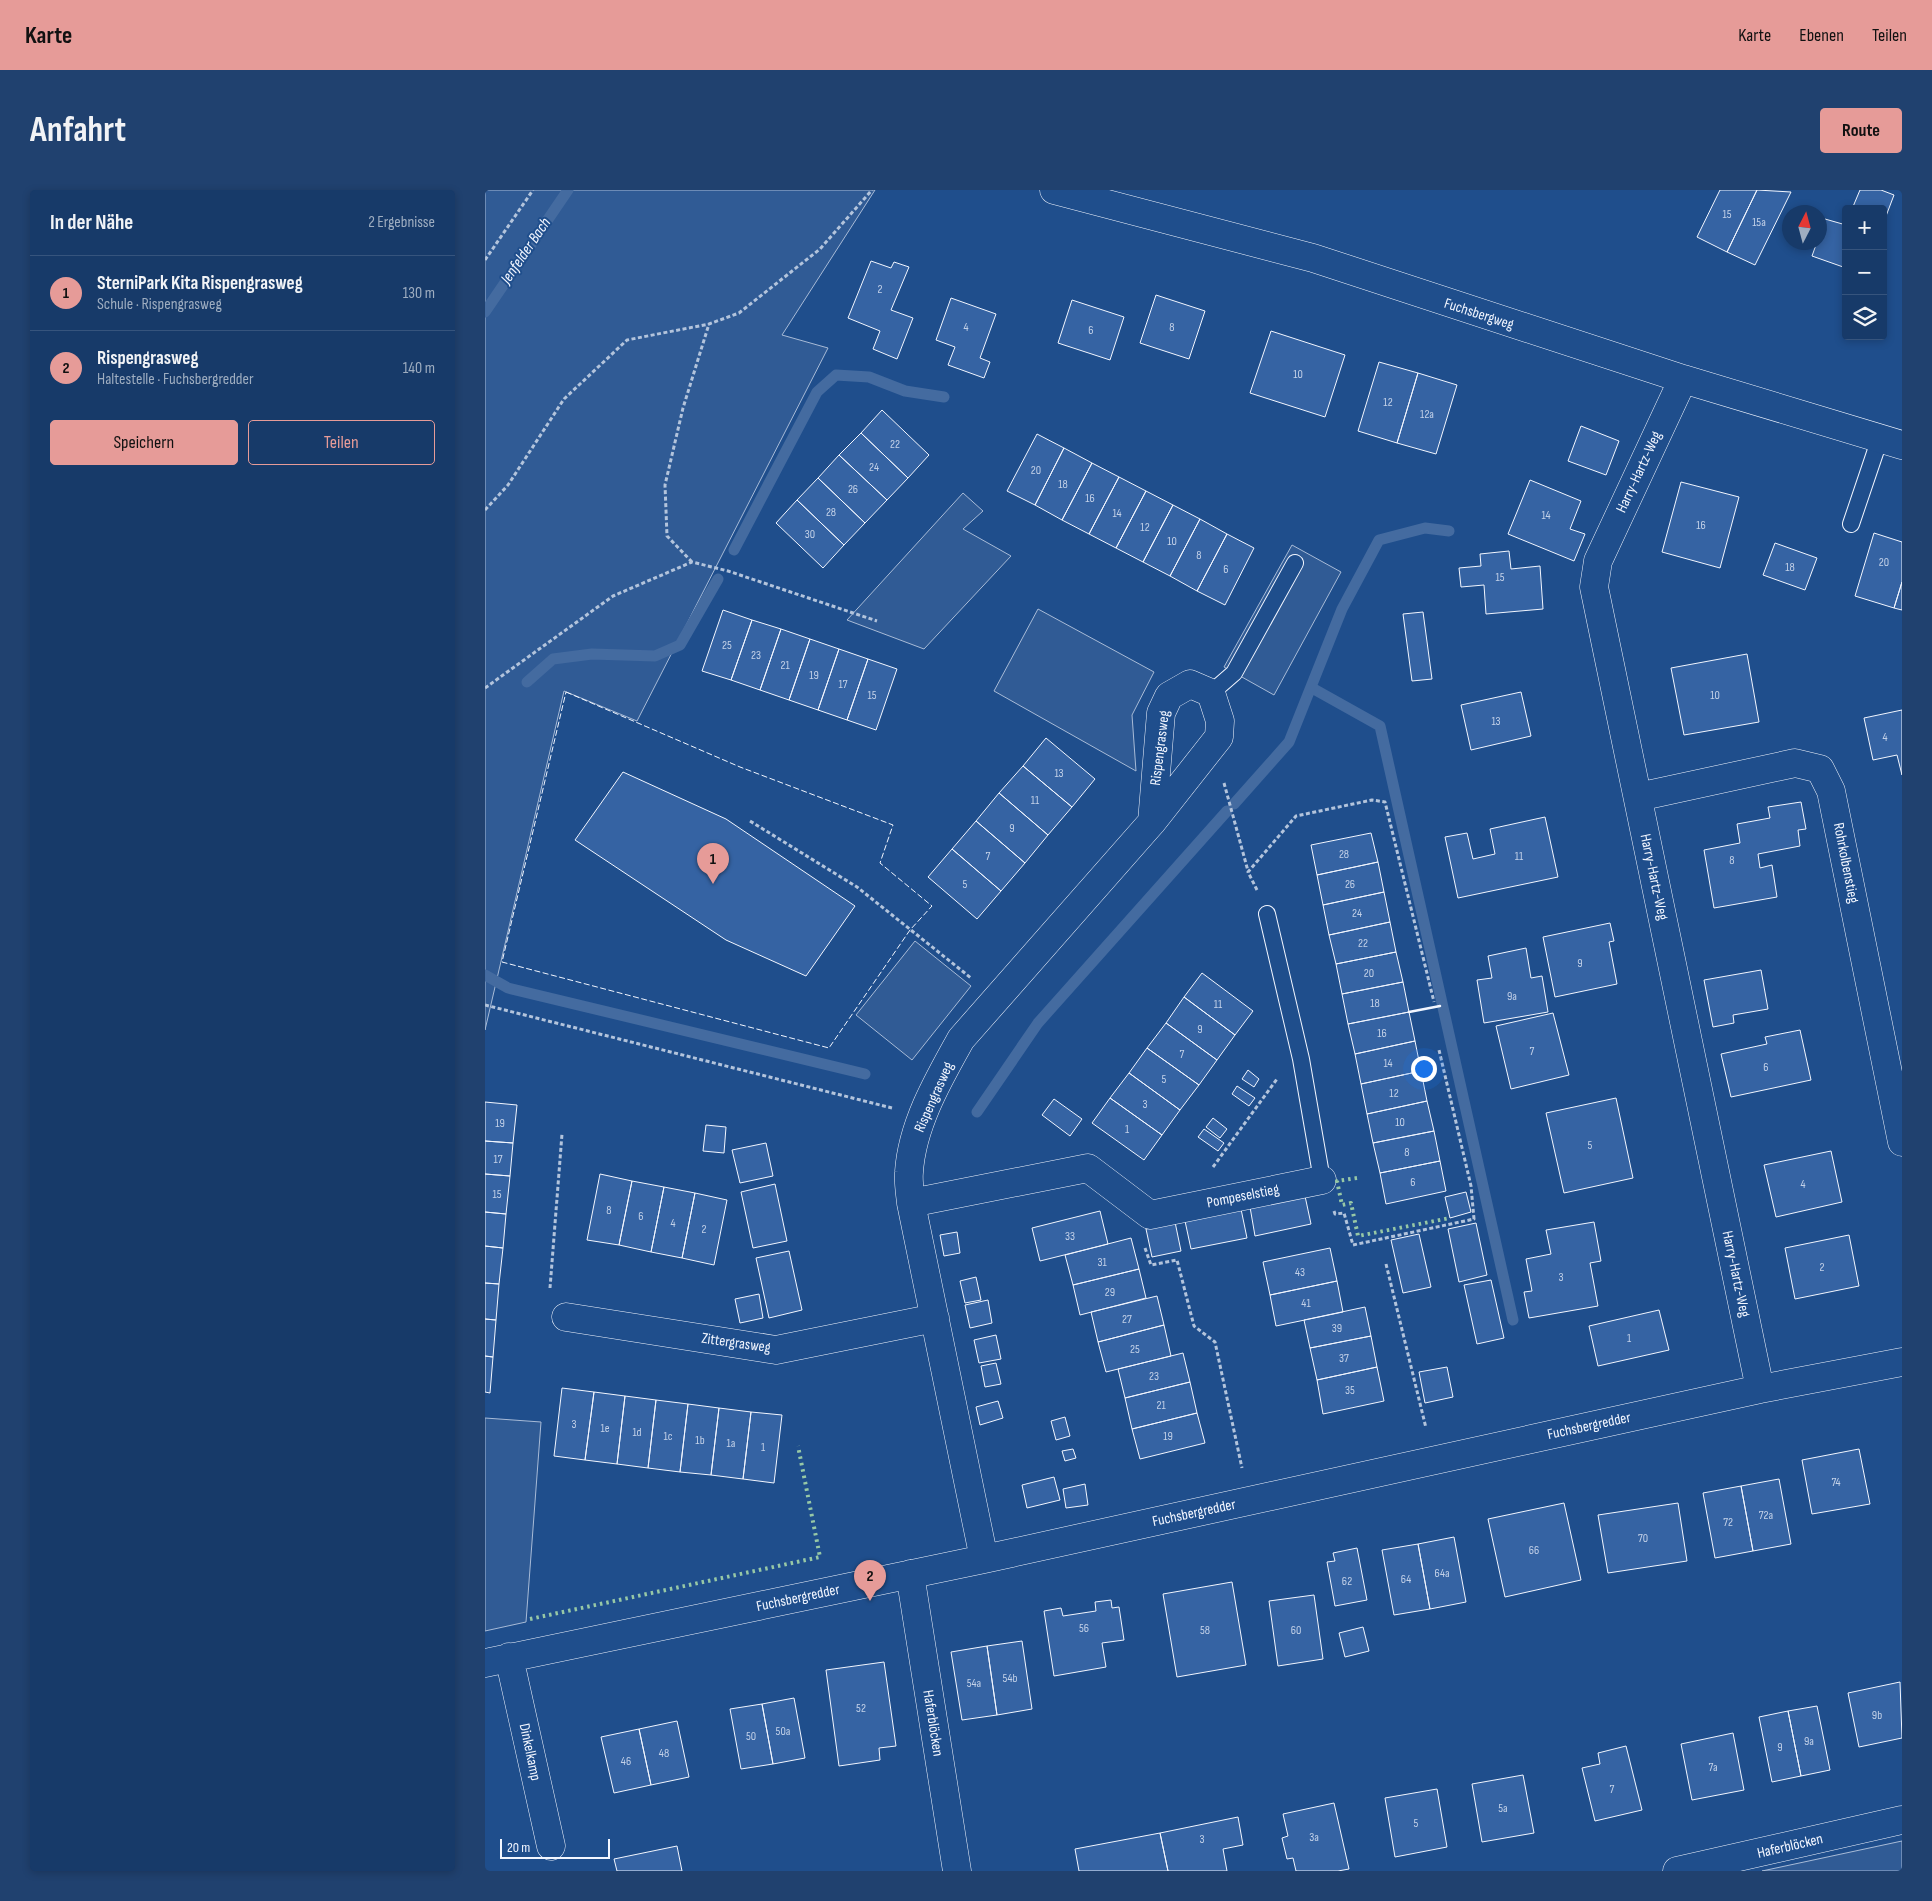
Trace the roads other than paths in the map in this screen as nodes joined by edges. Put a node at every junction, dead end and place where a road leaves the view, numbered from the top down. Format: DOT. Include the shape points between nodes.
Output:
graph roads {
  1 [pos="1054,190"];
  2 [pos="1683,380"];
  3 [pos="1891,441"];
  4 [pos="1851,524"];
  5 [pos="1295,563"];
  6 [pos="1211,692"];
  7 [pos="1638,797"];
  8 [pos="1152,822"];
  9 [pos="1267,914"];
  10 [pos="1902,1142"];
  11 [pos="1322,1180"];
  12 [pos="911,1203"];
  13 [pos="566,1317"];
  14 [pos="935,1318"];
  15 [pos="1902,1362"];
  16 [pos="1760,1389"];
  17 [pos="984,1559"];
  18 [pos="910,1574"];
  19 [pos="497,1660"];
  20 [pos="1902,1820"];
  21 [pos="551,1846"];
  22 [pos="957,1871"];
  23 [pos="1677,1871"];
  1 -- 2 [label="street, Fuchsbergweg" via="1313,258"];
  2 -- 3 [label="street, Fuchsbergweg"];
  2 -- 7 [label="street, Harry-Hartz-Weg" via="1598,560 1594,587"];
  3 -- 4 [label="lane"];
  5 -- 6 [label="lane" via="1234,673"];
  6 -- 8 [label="street, Rispengrasweg" via="1220,721 1219,737"];
  6 -- 8 [label="street, Rispengrasweg" via="1190,684 1169,696 1161,713"];
  7 -- 10 [label="street, Rohrkolbenstieg" via="1795,762 1820,769 1831,791"];
  7 -- 16 [label="street, Harry-Hartz-Weg"];
  8 -- 12 [label="street, Rispengrasweg" via="961,1040 939,1079 914,1145 909,1173"];
  9 -- 11 [label="lane" via="1301,1059"];
  11 -- 12 [label="street, Pompeselstieg" via="1150,1215 1088,1168"];
  12 -- 14 [label="street, Rispengrasweg"];
  13 -- 14 [label="street, Zittergrasweg" via="776,1350"];
  14 -- 17 [label="street, Rispengrasweg"];
  15 -- 16 [label="street, Fuchsbergredder"];
  16 -- 17 [label="street, Fuchsbergredder"];
  17 -- 18 [label="street, Fuchsbergredder"];
  18 -- 19 [label="street, Fuchsbergredder"];
  18 -- 22 [label="street, Haferblöcken"];
  19 -- 21 [label="street, Dinkelkamp"];
  20 -- 23 [label="street, Haferblöcken"];
}
